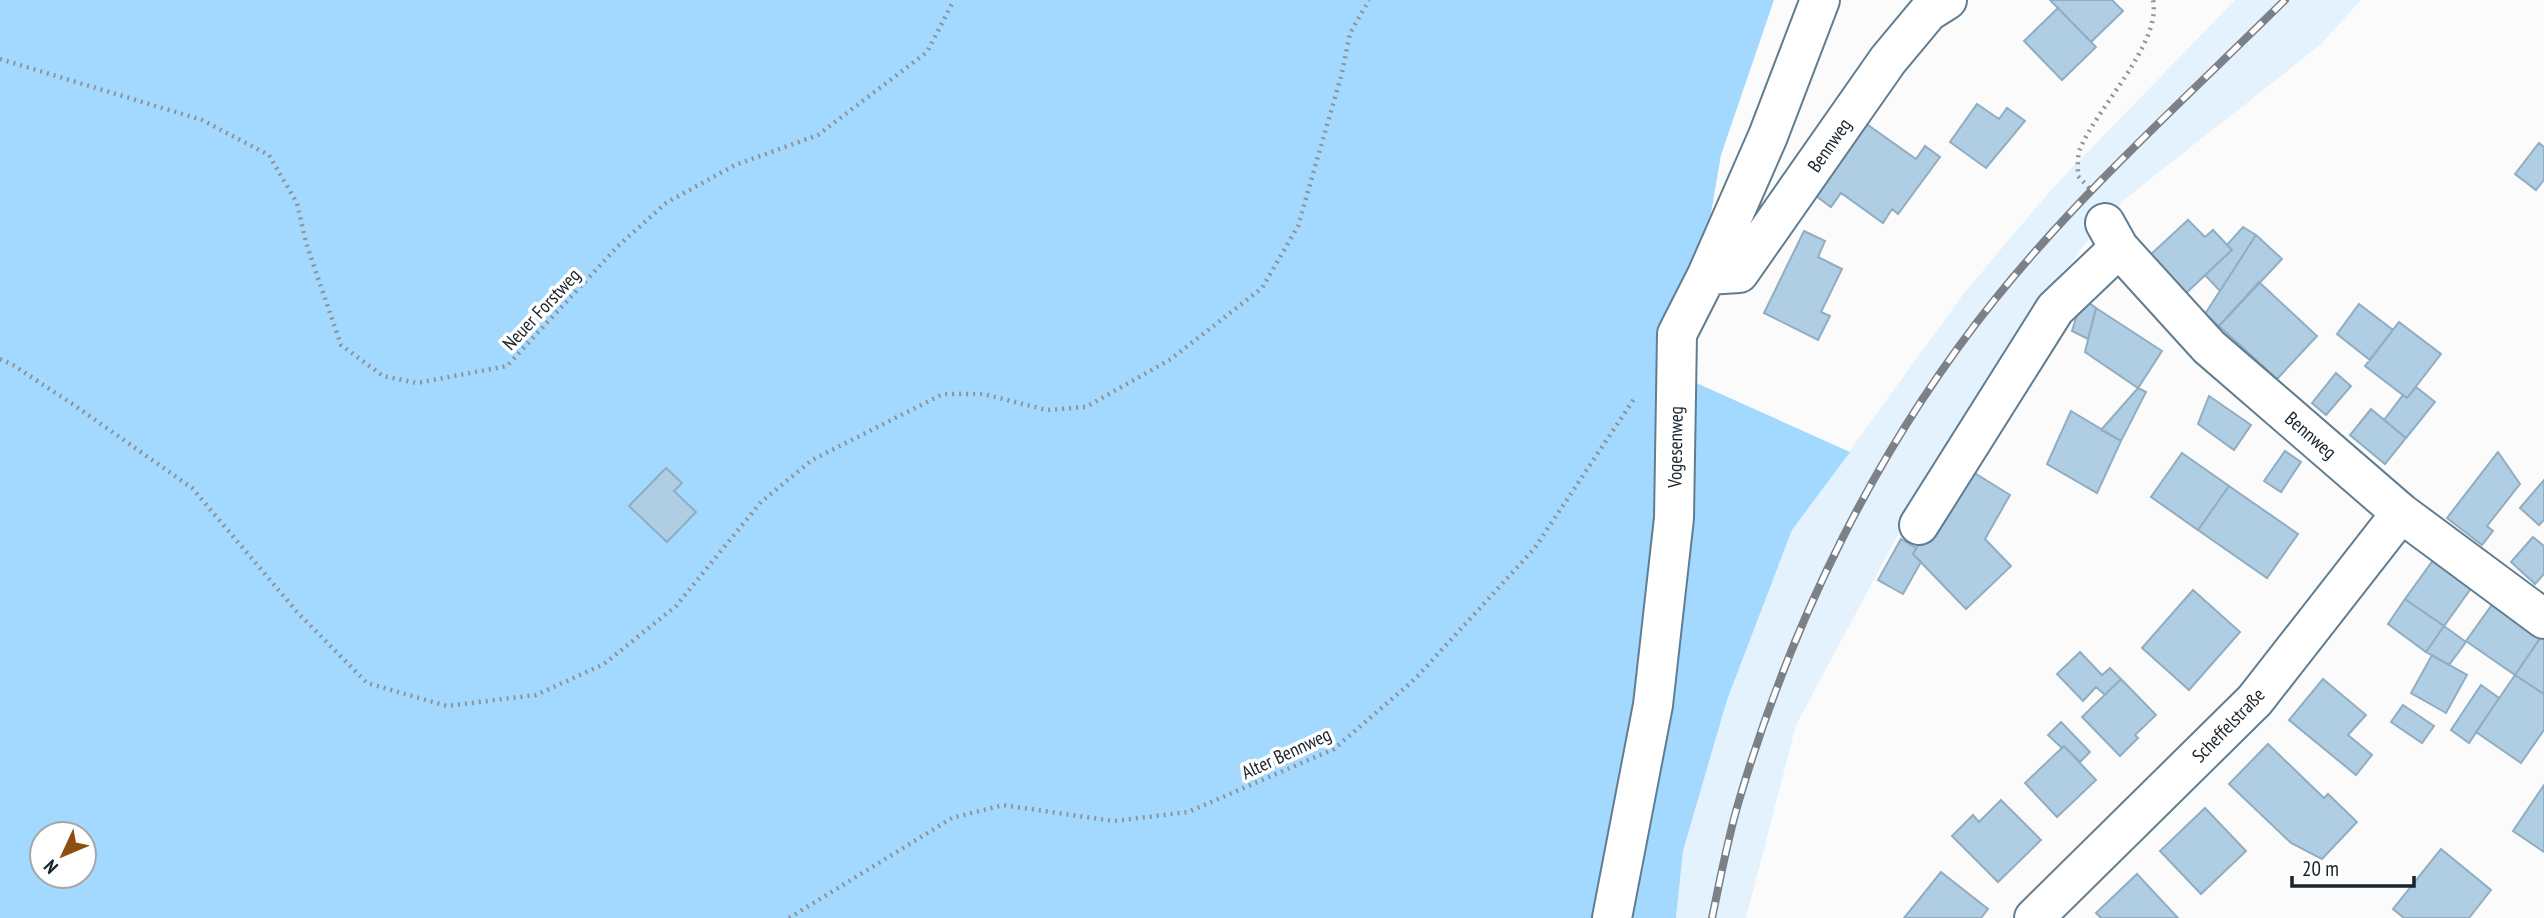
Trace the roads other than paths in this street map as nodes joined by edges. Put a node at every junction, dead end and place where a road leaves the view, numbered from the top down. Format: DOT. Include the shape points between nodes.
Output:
graph roads {
  1 [pos="1820,0"];
  2 [pos="1947,0"];
  3 [pos="1707,275"];
  4 [pos="2401,513"];
  5 [pos="1919,525"];
  6 [pos="2544,619"];
  7 [pos="1612,918"];
  8 [pos="2034,918"];
  1 -- 3 [label="street, Vogesenweg" via="1768,136"];
  2 -- 3 [label="street, Bennweg" via="1928,12 1888,60 1739,273"];
  3 -- 7 [label="street, Vogesenweg" via="1677,334 1673,532 1653,705"];
  4 -- 5 [label="street, Bennweg" via="2209,347 2112,235 2054,309"];
  4 -- 6 [label="street, Bennweg"];
  4 -- 8 [label="street, Scheffelstraße" via="2255,700"];
}
